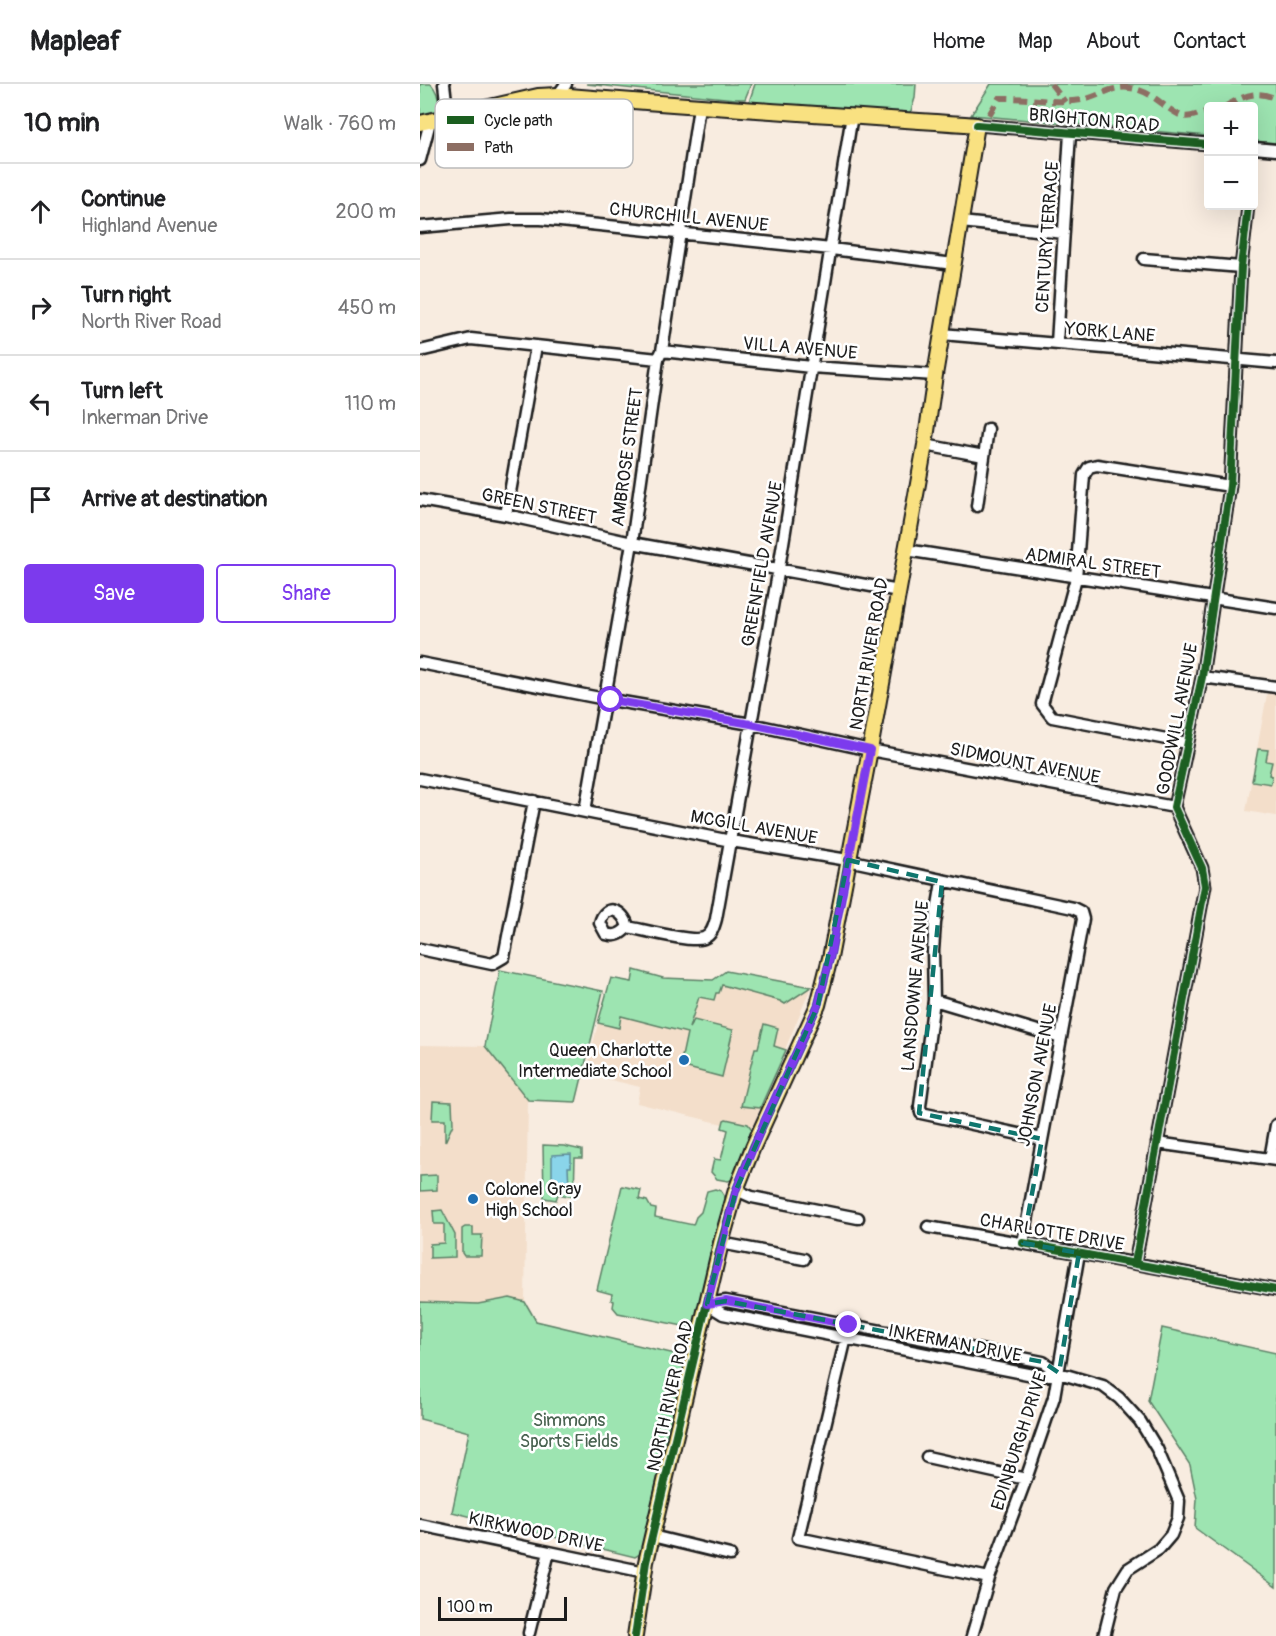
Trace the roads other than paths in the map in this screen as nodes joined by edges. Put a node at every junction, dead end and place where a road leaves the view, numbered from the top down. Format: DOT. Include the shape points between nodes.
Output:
graph roads {
  1 [pos="444,84"];
  2 [pos="562,89"];
  3 [pos="446,99"];
  4 [pos="526,99"];
  5 [pos="699,107"];
  6 [pos="852,115"];
  7 [pos="425,122"];
  8 [pos="977,125"];
  9 [pos="1070,133"];
  10 [pos="1204,144"];
  11 [pos="1258,148"];
  12 [pos="1276,150"];
  13 [pos="420,160"];
  14 [pos="1248,210"];
  15 [pos="961,222"];
  16 [pos="420,227"];
  17 [pos="680,232"];
  18 [pos="1064,233"];
  19 [pos="831,249"];
  20 [pos="1144,259"];
  21 [pos="954,264"];
  22 [pos="1242,267"];
  23 [pos="942,334"];
  24 [pos="1057,344"];
  25 [pos="536,346"];
  26 [pos="420,351"];
  27 [pos="660,355"];
  28 [pos="1236,360"];
  29 [pos="1276,363"];
  30 [pos="811,367"];
  31 [pos="935,375"];
  32 [pos="988,429"];
  33 [pos="925,445"];
  34 [pos="984,456"];
  35 [pos="1230,486"];
  36 [pos="420,500"];
  37 [pos="977,506"];
  38 [pos="506,515"];
  39 [pos="632,543"];
  40 [pos="906,550"];
  41 [pos="779,568"];
  42 [pos="1076,578"];
  43 [pos="899,591"];
  44 [pos="1215,597"];
  45 [pos="1276,608"];
  46 [pos="420,663"];
  47 [pos="1202,677"];
  48 [pos="1276,687"];
  49 [pos="605,699"];
  50 [pos="751,724"];
  51 [pos="1187,743"];
  52 [pos="870,750"];
  53 [pos="420,779"];
  54 [pos="534,801"];
  55 [pos="1174,807"];
  56 [pos="585,811"];
  57 [pos="731,841"];
  58 [pos="848,860"];
  59 [pos="942,882"];
  60 [pos="1081,912"];
  61 [pos="628,927"];
  62 [pos="420,949"];
  63 [pos="934,1000"];
  64 [pos="1061,1038"];
  65 [pos="1276,1125"];
  66 [pos="1041,1139"];
  67 [pos="1157,1143"];
  68 [pos="1273,1160"];
  69 [pos="736,1190"];
  70 [pos="858,1218"];
  71 [pos="928,1227"];
  72 [pos="721,1243"];
  73 [pos="1023,1244"];
  74 [pos="1079,1253"];
  75 [pos="804,1259"];
  76 [pos="1135,1263"];
  77 [pos="1276,1290"];
  78 [pos="707,1304"];
  79 [pos="849,1325"];
  80 [pos="846,1338"];
  81 [pos="1059,1373"];
  82 [pos="927,1457"];
  83 [pos="1026,1479"];
  84 [pos="420,1525"];
  85 [pos="652,1536"];
  86 [pos="549,1552"];
  87 [pos="730,1555"];
  88 [pos="645,1572"];
  89 [pos="989,1578"];
  90 [pos="529,1633"];
  91 [pos="635,1636"];
  92 [pos="972,1636"];
  93 [pos="1104,1636"];
  1 -- 3 [label="street"];
  2 -- 4 [label="main road, BRIGHTON ROAD"];
  2 -- 5 [label="main road, BRIGHTON ROAD"];
  5 -- 6 [label="main road, BRIGHTON ROAD"];
  5 -- 17 [label="street, AMBROSE STREET"];
  6 -- 8 [label="main road, BRIGHTON ROAD"];
  6 -- 19 [label="street, GREENFIELD AVENUE"];
  7 -- 13 [label="street"];
  8 -- 9 [label="street, BRIGHTON ROAD"];
  8 -- 15 [label="main road, NORTH RIVER ROAD"];
  9 -- 10 [label="street, BRIGHTON ROAD"];
  9 -- 18 [label="street, CENTURY TERRACE"];
  11 -- 12 [label="street"];
  14 -- 22 [label="street, GOODWILL AVENUE"];
  15 -- 18 [label="street"];
  15 -- 21 [label="main road, NORTH RIVER ROAD"];
  16 -- 17 [label="street, CHURCHILL AVENUE" via="521,219"];
  17 -- 19 [label="street, CHURCHILL AVENUE"];
  17 -- 27 [label="street, AMBROSE STREET"];
  18 -- 24 [label="street, CENTURY TERRACE"];
  19 -- 21 [label="street, CHURCHILL AVENUE"];
  19 -- 30 [label="street, GREENFIELD AVENUE"];
  20 -- 22 [label="street"];
  21 -- 23 [label="main road, NORTH RIVER ROAD"];
  22 -- 28 [label="street, GOODWILL AVENUE"];
  23 -- 24 [label="street, YORK LANE"];
  23 -- 31 [label="main road, NORTH RIVER ROAD"];
  24 -- 28 [label="street, YORK LANE"];
  25 -- 26 [label="street, VILLA AVENUE" via="471,339"];
  25 -- 27 [label="street, VILLA AVENUE"];
  25 -- 38 [label="street"];
  27 -- 30 [label="street, VILLA AVENUE"];
  27 -- 39 [label="street, AMBROSE STREET"];
  28 -- 29 [label="street, YORK LANE"];
  28 -- 35 [label="street, GOODWILL AVENUE"];
  30 -- 31 [label="street, VILLA AVENUE"];
  30 -- 41 [label="street, GREENFIELD AVENUE"];
  31 -- 33 [label="main road, NORTH RIVER ROAD"];
  32 -- 34 [label="street"];
  33 -- 34 [label="street"];
  33 -- 40 [label="main road, NORTH RIVER ROAD"];
  34 -- 37 [label="street"];
  35 -- 42 [label="street" via="1097,465 1089,467 1084,475"];
  35 -- 44 [label="street, GOODWILL AVENUE"];
  36 -- 38 [label="street, GREEN STREET"];
  38 -- 39 [label="street, GREEN STREET"];
  39 -- 41 [label="street, GREEN STREET"];
  39 -- 49 [label="street, AMBROSE STREET"];
  40 -- 42 [label="street, ADMIRAL STREET"];
  40 -- 43 [label="main road, NORTH RIVER ROAD"];
  41 -- 43 [label="street, GREEN STREET"];
  41 -- 50 [label="street, GREENFIELD AVENUE"];
  42 -- 44 [label="street, ADMIRAL STREET"];
  42 -- 51 [label="street" via="1042,704 1046,712 1052,717"];
  43 -- 52 [label="main road, NORTH RIVER ROAD"];
  44 -- 45 [label="street, ADMIRAL STREET"];
  44 -- 47 [label="street, GOODWILL AVENUE"];
  46 -- 49 [label="street, SIDMOUNT AVENUE"];
  47 -- 48 [label="street"];
  47 -- 51 [label="street, GOODWILL AVENUE"];
  49 -- 50 [label="street, SIDMOUNT AVENUE"];
  49 -- 56 [label="street, AMBROSE STREET"];
  50 -- 52 [label="street, SIDMOUNT AVENUE"];
  50 -- 57 [label="street, GREENFIELD AVENUE"];
  51 -- 55 [label="street, GOODWILL AVENUE"];
  52 -- 55 [label="street, SIDMOUNT AVENUE"];
  52 -- 58 [label="main road, NORTH RIVER ROAD"];
  53 -- 54 [label="street, MCGILL AVENUE"];
  54 -- 56 [label="street, MCGILL AVENUE"];
  54 -- 62 [label="street" via="501,961 492,964"];
  55 -- 67 [label="street, GOODWILL AVENUE" via="1202,868 1205,886"];
  56 -- 57 [label="street, MCGILL AVENUE"];
  57 -- 58 [label="street, MCGILL AVENUE"];
  57 -- 61 [label="street, GREENFIELD AVENUE" via="716,919 705,938 693,940"];
  58 -- 59 [label="street, MCGILL AVENUE"];
  58 -- 69 [label="main road, NORTH RIVER ROAD" via="818,1005"];
  59 -- 60 [label="street, MCGILL AVENUE"];
  59 -- 63 [label="street, LANSDOWNE AVENUE" via="934,932"];
  60 -- 64 [label="street, JOHNSON AVENUE" via="1083,920"];
  63 -- 64 [label="street"];
  63 -- 66 [label="street, LANSDOWNE AVENUE" via="921,1113"];
  64 -- 66 [label="street, JOHNSON AVENUE"];
  65 -- 68 [label="street"];
  66 -- 73 [label="street, JOHNSON AVENUE"];
  67 -- 68 [label="street"];
  67 -- 76 [label="street, GOODWILL AVENUE"];
  69 -- 70 [label="street" via="752,1197"];
  69 -- 72 [label="main road, NORTH RIVER ROAD"];
  71 -- 73 [label="street, CHARLOTTE DRIVE"];
  72 -- 75 [label="street"];
  72 -- 78 [label="main road, NORTH RIVER ROAD"];
  73 -- 74 [label="street, CHARLOTTE DRIVE"];
  74 -- 76 [label="street, CHARLOTTE DRIVE"];
  74 -- 81 [label="street, EDINBURGH DRIVE"];
  76 -- 77 [label="street, CHARLOTTE DRIVE"];
  78 -- 79 [label="street, INKERMAN DRIVE" via="726,1301"];
  78 -- 80 [label="street, INKERMAN DRIVE" via="723,1314"];
  78 -- 85 [label="main road, NORTH RIVER ROAD"];
  79 -- 80 [label="street"];
  79 -- 81 [label="street, INKERMAN DRIVE" via="1043,1362"];
  80 -- 81 [label="street, INKERMAN DRIVE" via="1038,1376"];
  80 -- 89 [label="street" via="798,1538"];
  81 -- 83 [label="street, EDINBURGH DRIVE" via="1047,1422"];
  81 -- 93 [label="street, INKERMAN DRIVE" via="1103,1386 1119,1398 1140,1421 1157,1449 1179,1501 1171,1535 1159,1549 1128,1569 1116,1588"];
  82 -- 83 [label="street"];
  83 -- 89 [label="street, EDINBURGH DRIVE"];
  84 -- 86 [label="street, KIRKWOOD DRIVE"];
  85 -- 87 [label="street"];
  85 -- 88 [label="main road, NORTH RIVER ROAD"];
  86 -- 88 [label="street, KIRKWOOD DRIVE"];
  86 -- 90 [label="street"];
  88 -- 91 [label="main road, NORTH RIVER ROAD"];
  89 -- 92 [label="street, EDINBURGH DRIVE"];
}
